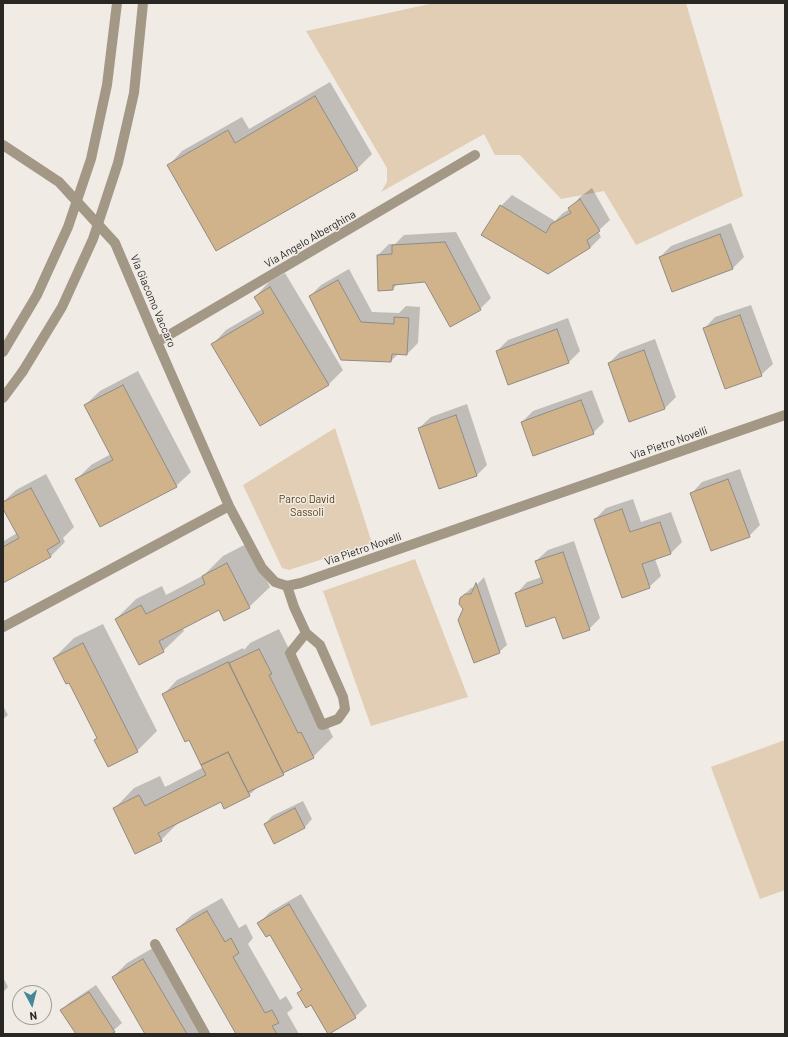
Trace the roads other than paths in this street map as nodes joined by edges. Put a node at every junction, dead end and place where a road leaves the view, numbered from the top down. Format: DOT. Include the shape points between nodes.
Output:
graph roads {
  1 [pos="117,3"];
  2 [pos="143,3"];
  3 [pos="4,144"];
  4 [pos="475,155"];
  5 [pos="157,342"];
  6 [pos="3,352"];
  7 [pos="3,398"];
  8 [pos="785,416"];
  9 [pos="229,506"];
  10 [pos="287,586"];
  11 [pos="3,627"];
  12 [pos="306,633"];
  13 [pos="155,944"];
  14 [pos="205,1034"];
  1 -- 6 [label="street, bridge" via="107,85 91,158 68,227 37,295"];
  2 -- 7 [label="street, bridge" via="134,93 118,163 93,239 62,307 23,371"];
  3 -- 5 [label="street, Via Giacomo Vaccaro" via="59,182 115,243"];
  4 -- 5 [label="street, Via Angelo Alberghina"];
  5 -- 9 [label="street, Via Giacomo Vaccaro"];
  8 -- 10 [label="street, Via Pietro Novelli"];
  9 -- 10 [label="street" via="262,568 275,582"];
  9 -- 11 [label="street"];
  10 -- 12 [label="street"];
  12 -- 12 [label="street" via="290,653 322,725 338,720 345,709 344,697 320,645"];
  13 -- 14 [label="street"];
}
